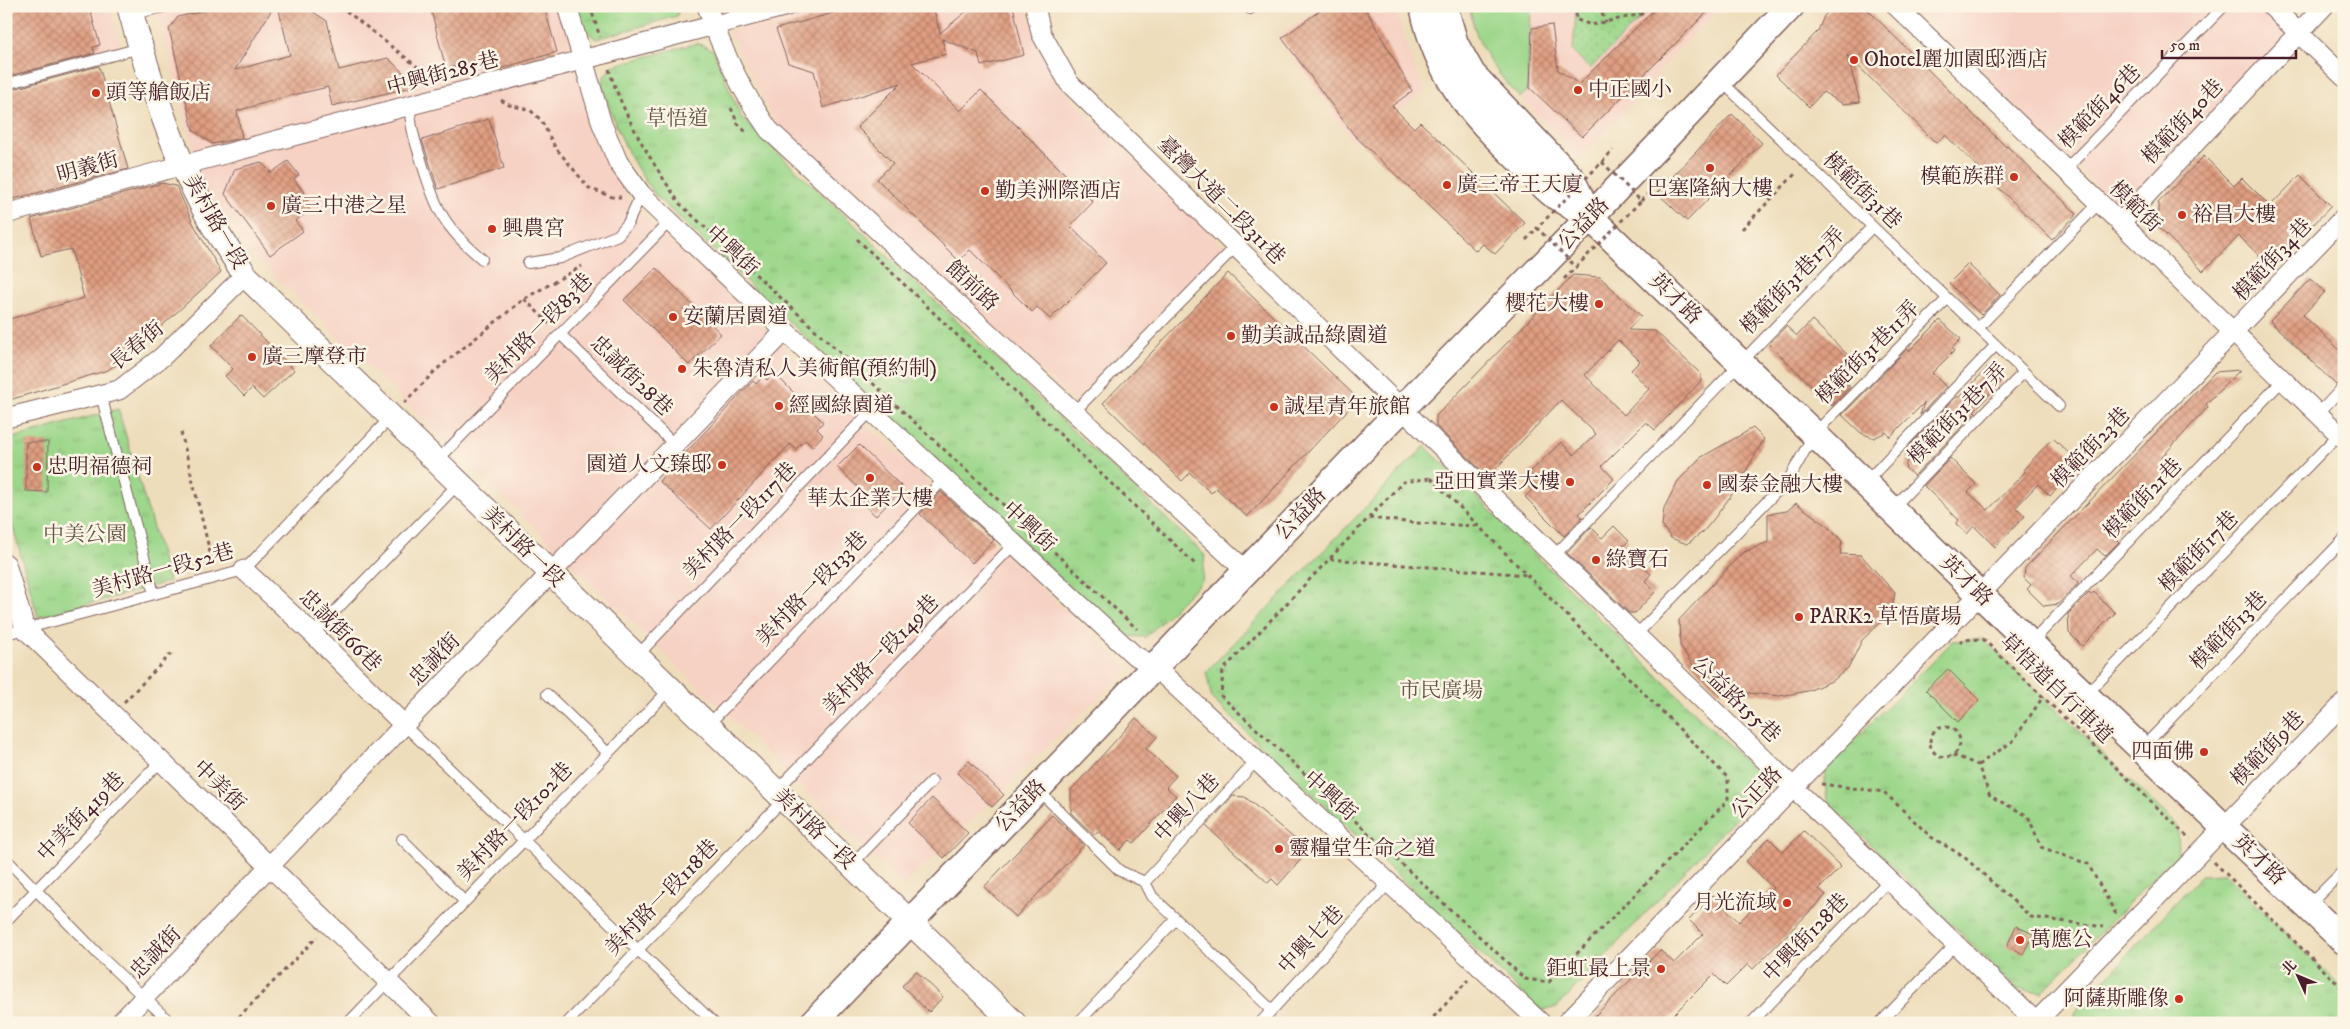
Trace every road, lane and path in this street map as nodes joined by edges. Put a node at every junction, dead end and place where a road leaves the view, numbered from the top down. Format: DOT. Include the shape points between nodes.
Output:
graph roads {
  1 [pos="169,6"];
  2 [pos="340,6"];
  3 [pos="567,6"];
  4 [pos="590,6"];
  5 [pos="707,6"];
  6 [pos="787,6"];
  7 [pos="1035,6"];
  8 [pos="1423,6"];
  9 [pos="1444,6"];
  10 [pos="1579,6"];
  11 [pos="1599,6"];
  12 [pos="1791,6"];
  13 [pos="1896,6"];
  14 [pos="2224,6"];
  15 [pos="2271,6"];
  16 [pos="2324,6"];
  17 [pos="130,10"];
  18 [pos="1646,13"];
  19 [pos="1606,23"];
  20 [pos="714,26"];
  21 [pos="597,27"];
  22 [pos="2298,33"];
  23 [pos="140,48"];
  24 [pos="582,61"];
  25 [pos="2344,77"];
  26 [pos="1720,80"];
  27 [pos="6,84"];
  28 [pos="614,85"];
  29 [pos="482,87"];
  30 [pos="447,96"];
  31 [pos="728,99"];
  32 [pos="410,107"];
  33 [pos="752,138"];
  34 [pos="1613,150"];
  35 [pos="1602,162"];
  36 [pos="1806,162"];
  37 [pos="183,165"];
  38 [pos="2065,170"];
  39 [pos="1652,190"];
  40 [pos="642,194"];
  41 [pos="1641,201"];
  42 [pos="2100,203"];
  43 [pos="6,214"];
  44 [pos="1590,217"];
  45 [pos="2344,217"];
  46 [pos="669,222"];
  47 [pos="2120,223"];
  48 [pos="1872,227"];
  49 [pos="1537,228"];
  50 [pos="1742,230"];
  51 [pos="853,234"];
  52 [pos="1526,240"];
  53 [pos="1235,247"];
  54 [pos="482,259"];
  55 [pos="590,261"];
  56 [pos="528,263"];
  57 [pos="1576,267"];
  58 [pos="245,275"];
  59 [pos="1564,280"];
  60 [pos="524,299"];
  61 [pos="1948,299"];
  62 [pos="1978,328"];
  63 [pos="785,331"];
  64 [pos="2234,333"];
  65 [pos="560,334"];
  66 [pos="1996,345"];
  67 [pos="1740,362"];
  68 [pos="2024,372"];
  69 [pos="2283,380"];
  70 [pos="2344,386"];
  71 [pos="101,395"];
  72 [pos="2059,406"];
  73 [pos="1403,410"];
  74 [pos="871,411"];
  75 [pos="1075,411"];
  76 [pos="2318,414"];
  77 [pos="6,418"];
  78 [pos="390,418"];
  79 [pos="181,432"];
  80 [pos="1814,434"];
  81 [pos="2341,437"];
  82 [pos="675,445"];
  83 [pos="436,462"];
  84 [pos="944,479"];
  85 [pos="1865,483"];
  86 [pos="458,484"];
  87 [pos="1892,510"];
  88 [pos="1368,518"];
  89 [pos="1478,526"];
  90 [pos="2344,539"];
  91 [pos="1014,544"];
  92 [pos="1554,556"];
  93 [pos="1329,559"];
  94 [pos="6,564"];
  95 [pos="1197,566"];
  96 [pos="244,570"];
  97 [pos="1246,571"];
  98 [pos="551,574"];
  99 [pos="1527,575"];
  100 [pos="216,578"];
  101 [pos="154,594"];
  102 [pos="1980,595"];
  103 [pos="1137,628"];
  104 [pos="25,629"];
  105 [pos="6,634"];
  106 [pos="313,634"];
  107 [pos="1636,636"];
  108 [pos="2030,643"];
  109 [pos="1956,647"];
  110 [pos="174,651"];
  111 [pos="636,656"];
  112 [pos="1154,666"];
  113 [pos="670,689"];
  114 [pos="547,694"];
  115 [pos="2086,695"];
  116 [pos="2043,696"];
  117 [pos="2344,703"];
  118 [pos="113,714"];
  119 [pos="707,725"];
  120 [pos="404,726"];
  121 [pos="2142,748"];
  122 [pos="608,753"];
  123 [pos="1953,755"];
  124 [pos="161,760"];
  125 [pos="1257,760"];
  126 [pos="1978,765"];
  127 [pos="1828,778"];
  128 [pos="932,781"];
  129 [pos="1794,788"];
  130 [pos="1037,789"];
  131 [pos="779,796"];
  132 [pos="2223,826"];
  133 [pos="2182,830"];
  134 [pos="402,839"];
  135 [pos="523,841"];
  136 [pos="6,859"];
  137 [pos="851,865"];
  138 [pos="270,867"];
  139 [pos="2220,868"];
  140 [pos="2344,870"];
  141 [pos="1889,880"];
  142 [pos="1145,882"];
  143 [pos="1390,882"];
  144 [pos="36,891"];
  145 [pos="465,902"];
  146 [pos="2308,906"];
  147 [pos="1176,919"];
  148 [pos="6,921"];
  149 [pos="910,922"];
  150 [pos="330,924"];
  151 [pos="2124,929"];
  152 [pos="2344,941"];
  153 [pos="1956,944"];
  154 [pos="637,950"];
  155 [pos="1481,967"];
  156 [pos="388,982"];
  157 [pos="2344,990"];
  158 [pos="144,998"];
  159 [pos="1272,1010"];
  160 [pos="2036,1022"];
  161 [pos="120,1023"];
  162 [pos="171,1023"];
  163 [pos="234,1023"];
  164 [pos="348,1023"];
  165 [pos="431,1023"];
  166 [pos="567,1023"];
  167 [pos="714,1023"];
  168 [pos="813,1023"];
  169 [pos="1014,1023"];
  170 [pos="1078,1023"];
  171 [pos="1260,1023"];
  172 [pos="1428,1023"];
  173 [pos="1541,1023"];
  174 [pos="1566,1023"];
  175 [pos="1751,1023"];
  176 [pos="1880,1023"];
  1 -- 17 [label="lane"];
  2 -- 30 [label="path" via="431,76"];
  3 -- 24 [label="street, 中興街"];
  4 -- 21 [label="path"];
  5 -- 20 [label="street, 館前路"];
  6 -- 20 [label="street, 中興街285巷"];
  7 -- 53 [label="street, 臺灣大道二段311巷" via="1041,33 1070,83"];
  8 -- 44 [label="main road, 英才路" via="1434,45 1456,91 1486,127 1553,194"];
  9 -- 44 [label="main road, 英才路" via="1455,44 1472,74 1571,178"];
  10 -- 19 [label="path" via="1575,19 1591,25"];
  11 -- 19 [label="path"];
  12 -- 26 [label="main road, 公益路"];
  13 -- 38 [label="street, 模範街"];
  14 -- 38 [label="lane, 模範街46巷"];
  15 -- 22 [label="street"];
  16 -- 22 [label="street, 模範街40巷"];
  17 -- 23 [label="street, 美村路一段"];
  18 -- 19 [label="path"];
  20 -- 24 [label="street, 中興街285巷"];
  20 -- 75 [label="street, 館前路" via="751,105 770,130"];
  22 -- 25 [label="street"];
  22 -- 47 [label="street, 模範街40巷"];
  23 -- 27 [label="lane"];
  23 -- 37 [label="street, 美村路一段"];
  24 -- 29 [label="street, 中興街285巷"];
  24 -- 40 [label="street, 中興街" via="618,162"];
  26 -- 36 [label="lane, 模範街31巷"];
  26 -- 44 [label="main road, 公益路"];
  28 -- 103 [label="path" via="645,151 680,204"];
  29 -- 30 [label="street, 中興街285巷"];
  29 -- 40 [label="path" via="509,105 530,110 541,120 555,147 588,188 612,198"];
  30 -- 32 [label="street, 中興街285巷"];
  31 -- 33 [label="path" via="738,124"];
  32 -- 37 [label="street, 中興街285巷"];
  32 -- 54 [label="lane" via="410,126 434,202 447,225"];
  34 -- 35 [label="path"];
  35 -- 41 [label="path, bridge"];
  35 -- 49 [label="path, bridge"];
  36 -- 48 [label="lane, 模範街31巷"];
  36 -- 50 [label="path"];
  37 -- 43 [label="street, 明義街"];
  37 -- 58 [label="street, 美村路一段" via="213,226"];
  38 -- 42 [label="street, 模範街"];
  39 -- 41 [label="path"];
  40 -- 46 [label="street, 中興街"];
  40 -- 56 [label="lane" via="628,223 618,235 560,258"];
  41 -- 57 [label="path, bridge"];
  42 -- 47 [label="street, 模範街"];
  42 -- 62 [label="lane"];
  44 -- 67 [label="main road, 英才路"];
  44 -- 73 [label="main road, 公益路"];
  45 -- 64 [label="street, 模範街34巷"];
  46 -- 63 [label="street, 中興街"];
  46 -- 65 [label="lane, 美村路一段83巷"];
  47 -- 64 [label="street, 模範街"];
  48 -- 61 [label="lane, 模範街31巷"];
  48 -- 67 [label="lane, 模範街31巷17弄"];
  49 -- 52 [label="path"];
  49 -- 57 [label="path, bridge"];
  51 -- 95 [label="path"];
  53 -- 73 [label="street, 臺灣大道二段311巷"];
  53 -- 75 [label="lane"];
  55 -- 60 [label="path"];
  57 -- 59 [label="path"];
  58 -- 71 [label="street, 長春街" via="162,357 119,390"];
  58 -- 78 [label="street, 美村路一段"];
  60 -- 65 [label="path"];
  60 -- 78 [label="path" via="436,370"];
  61 -- 62 [label="lane, 模範街31巷"];
  61 -- 80 [label="lane, 模範街31巷11弄"];
  62 -- 66 [label="lane, 模範街31巷"];
  63 -- 74 [label="street, 中興街"];
  63 -- 82 [label="street, 忠誠街"];
  64 -- 69 [label="street, 模範街"];
  64 -- 102 [label="street, 模範街23巷"];
  65 -- 82 [label="lane, 忠誠街28巷"];
  65 -- 83 [label="lane, 美村路一段83巷"];
  66 -- 68 [label="lane, 模範街31巷7弄"];
  66 -- 85 [label="lane"];
  67 -- 80 [label="main road, 英才路"];
  67 -- 92 [label="lane, 模範街31巷17弄"];
  68 -- 72 [label="lane"];
  68 -- 87 [label="lane, 模範街31巷7弄"];
  69 -- 76 [label="street, 模範街"];
  69 -- 108 [label="lane, 模範街21巷"];
  70 -- 76 [label="lane"];
  71 -- 77 [label="street, 長春街"];
  71 -- 101 [label="lane"];
  73 -- 92 [label="street, 公益路155巷"];
  73 -- 97 [label="main road, 公益路"];
  74 -- 84 [label="street, 中興街"];
  74 -- 111 [label="lane, 美村路一段117巷"];
  75 -- 97 [label="street, 館前路"];
  76 -- 81 [label="street, 模範街"];
  78 -- 83 [label="street, 美村路一段"];
  78 -- 96 [label="lane, 美村路一段52巷"];
  79 -- 100 [label="path"];
  80 -- 85 [label="main road, 英才路"];
  80 -- 107 [label="lane, 模範街31巷11弄" via="1789,479"];
  81 -- 115 [label="lane, 模範街17巷"];
  82 -- 98 [label="street, 忠誠街"];
  83 -- 86 [label="street, 美村路一段"];
  84 -- 91 [label="street, 中興街"];
  84 -- 119 [label="lane, 美村路一段133巷"];
  85 -- 87 [label="main road, 英才路"];
  86 -- 98 [label="street, 美村路一段"];
  86 -- 106 [label="lane"];
  87 -- 102 [label="main road, 英才路"];
  88 -- 89 [label="path"];
  88 -- 89 [label="path" via="1402,482 1431,478"];
  88 -- 93 [label="path"];
  89 -- 99 [label="path"];
  90 -- 121 [label="lane, 模範街13巷"];
  91 -- 112 [label="street, 中興街" via="1134,655"];
  91 -- 131 [label="lane, 美村路一段149巷"];
  92 -- 107 [label="street, 公益路155巷"];
  93 -- 99 [label="path"];
  93 -- 99 [label="path" via="1223,670 1220,696 1525,979 1549,982 1728,800 1728,778"];
  94 -- 104 [label="street, 中美街"];
  96 -- 100 [label="lane, 美村路一段52巷"];
  96 -- 106 [label="street, 忠誠街66巷"];
  97 -- 112 [label="main road, 公益路"];
  98 -- 111 [label="street, 美村路一段"];
  98 -- 120 [label="street, 忠誠街"];
  100 -- 101 [label="lane, 美村路一段52巷"];
  101 -- 104 [label="lane, 美村路一段52巷"];
  102 -- 108 [label="main road, 英才路"];
  102 -- 129 [label="street, 公正路"];
  104 -- 105 [label="lane, 美村路一段52巷"];
  104 -- 118 [label="street, 中美街"];
  106 -- 120 [label="street, 忠誠街66巷"];
  107 -- 129 [label="street, 公益路155巷"];
  108 -- 115 [label="main road, 英才路"];
  109 -- 116 [label="path, 草悟道自行車道" via="1963,640 1983,639"];
  110 -- 118 [label="path"];
  111 -- 113 [label="street, 美村路一段"];
  112 -- 125 [label="street, 中興街"];
  112 -- 130 [label="main road, 公益路"];
  113 -- 119 [label="street, 美村路一段"];
  113 -- 122 [label="lane, 美村路一段102巷"];
  114 -- 122 [label="lane"];
  115 -- 121 [label="main road, 英才路"];
  116 -- 126 [label="path" via="2013,741"];
  116 -- 133 [label="path, 草悟道自行車道"];
  117 -- 132 [label="street, 模範街9巷"];
  118 -- 124 [label="street, 中美街"];
  119 -- 131 [label="street, 美村路一段"];
  120 -- 135 [label="lane"];
  120 -- 138 [label="street, 忠誠街"];
  121 -- 132 [label="main road, 英才路"];
  122 -- 135 [label="lane, 美村路一段102巷"];
  123 -- 123 [label="path" via="1943,757 1930,748 1930,737 1940,727 1954,729 1960,737 1960,747"];
  123 -- 126 [label="path"];
  124 -- 138 [label="street, 中美街"];
  124 -- 144 [label="lane, 中美街419巷"];
  125 -- 142 [label="lane, 中興八巷"];
  125 -- 143 [label="street, 中興街"];
  126 -- 151 [label="path" via="1990,796 2028,816 2042,847 2088,864"];
  127 -- 151 [label="path" via="1822,784 1884,792 1931,837 1963,856 2031,917"];
  128 -- 137 [label="lane"];
  129 -- 141 [label="street, 公益路155巷"];
  129 -- 174 [label="street, 公正路"];
  130 -- 142 [label="lane" via="1120,871"];
  130 -- 149 [label="main road, 公益路"];
  131 -- 137 [label="street, 美村路一段"];
  131 -- 154 [label="lane, 美村路一段118巷"];
  132 -- 146 [label="main road, 英才路"];
  132 -- 151 [label="street, 模範街9巷"];
  134 -- 145 [label="lane"];
  135 -- 145 [label="lane, 美村路一段102巷"];
  135 -- 154 [label="lane"];
  136 -- 144 [label="lane"];
  137 -- 149 [label="street, 美村路一段"];
  138 -- 150 [label="street, 中美街"];
  138 -- 158 [label="street, 忠誠街"];
  139 -- 157 [label="path"];
  140 -- 146 [label="lane"];
  141 -- 153 [label="street, 公益路155巷"];
  141 -- 175 [label="lane, 中興街128巷"];
  142 -- 147 [label="lane" via="1152,896"];
  143 -- 155 [label="street, 中興街"];
  143 -- 159 [label="lane, 中興七巷"];
  144 -- 148 [label="lane, 中美街419巷"];
  144 -- 158 [label="lane"];
  145 -- 156 [label="lane, 美村路一段102巷"];
  146 -- 152 [label="main road, 英才路"];
  147 -- 159 [label="lane"];
  147 -- 170 [label="lane"];
  149 -- 168 [label="main road, 公益路"];
  149 -- 169 [label="street, 美村路一段"];
  150 -- 156 [label="street, 中美街"];
  150 -- 163 [label="path"];
  151 -- 160 [label="street, 模範街9巷"];
  153 -- 160 [label="street, 公益路155巷"];
  153 -- 176 [label="lane"];
  154 -- 166 [label="lane, 美村路一段118巷"];
  154 -- 167 [label="lane"];
  155 -- 172 [label="path"];
  155 -- 173 [label="street, 中興街"];
  156 -- 164 [label="lane, 美村路一段102巷"];
  156 -- 165 [label="street, 中美街"];
  158 -- 161 [label="street, 忠誠街"];
  158 -- 162 [label="lane"];
  159 -- 171 [label="lane, 中興七巷"];
}
